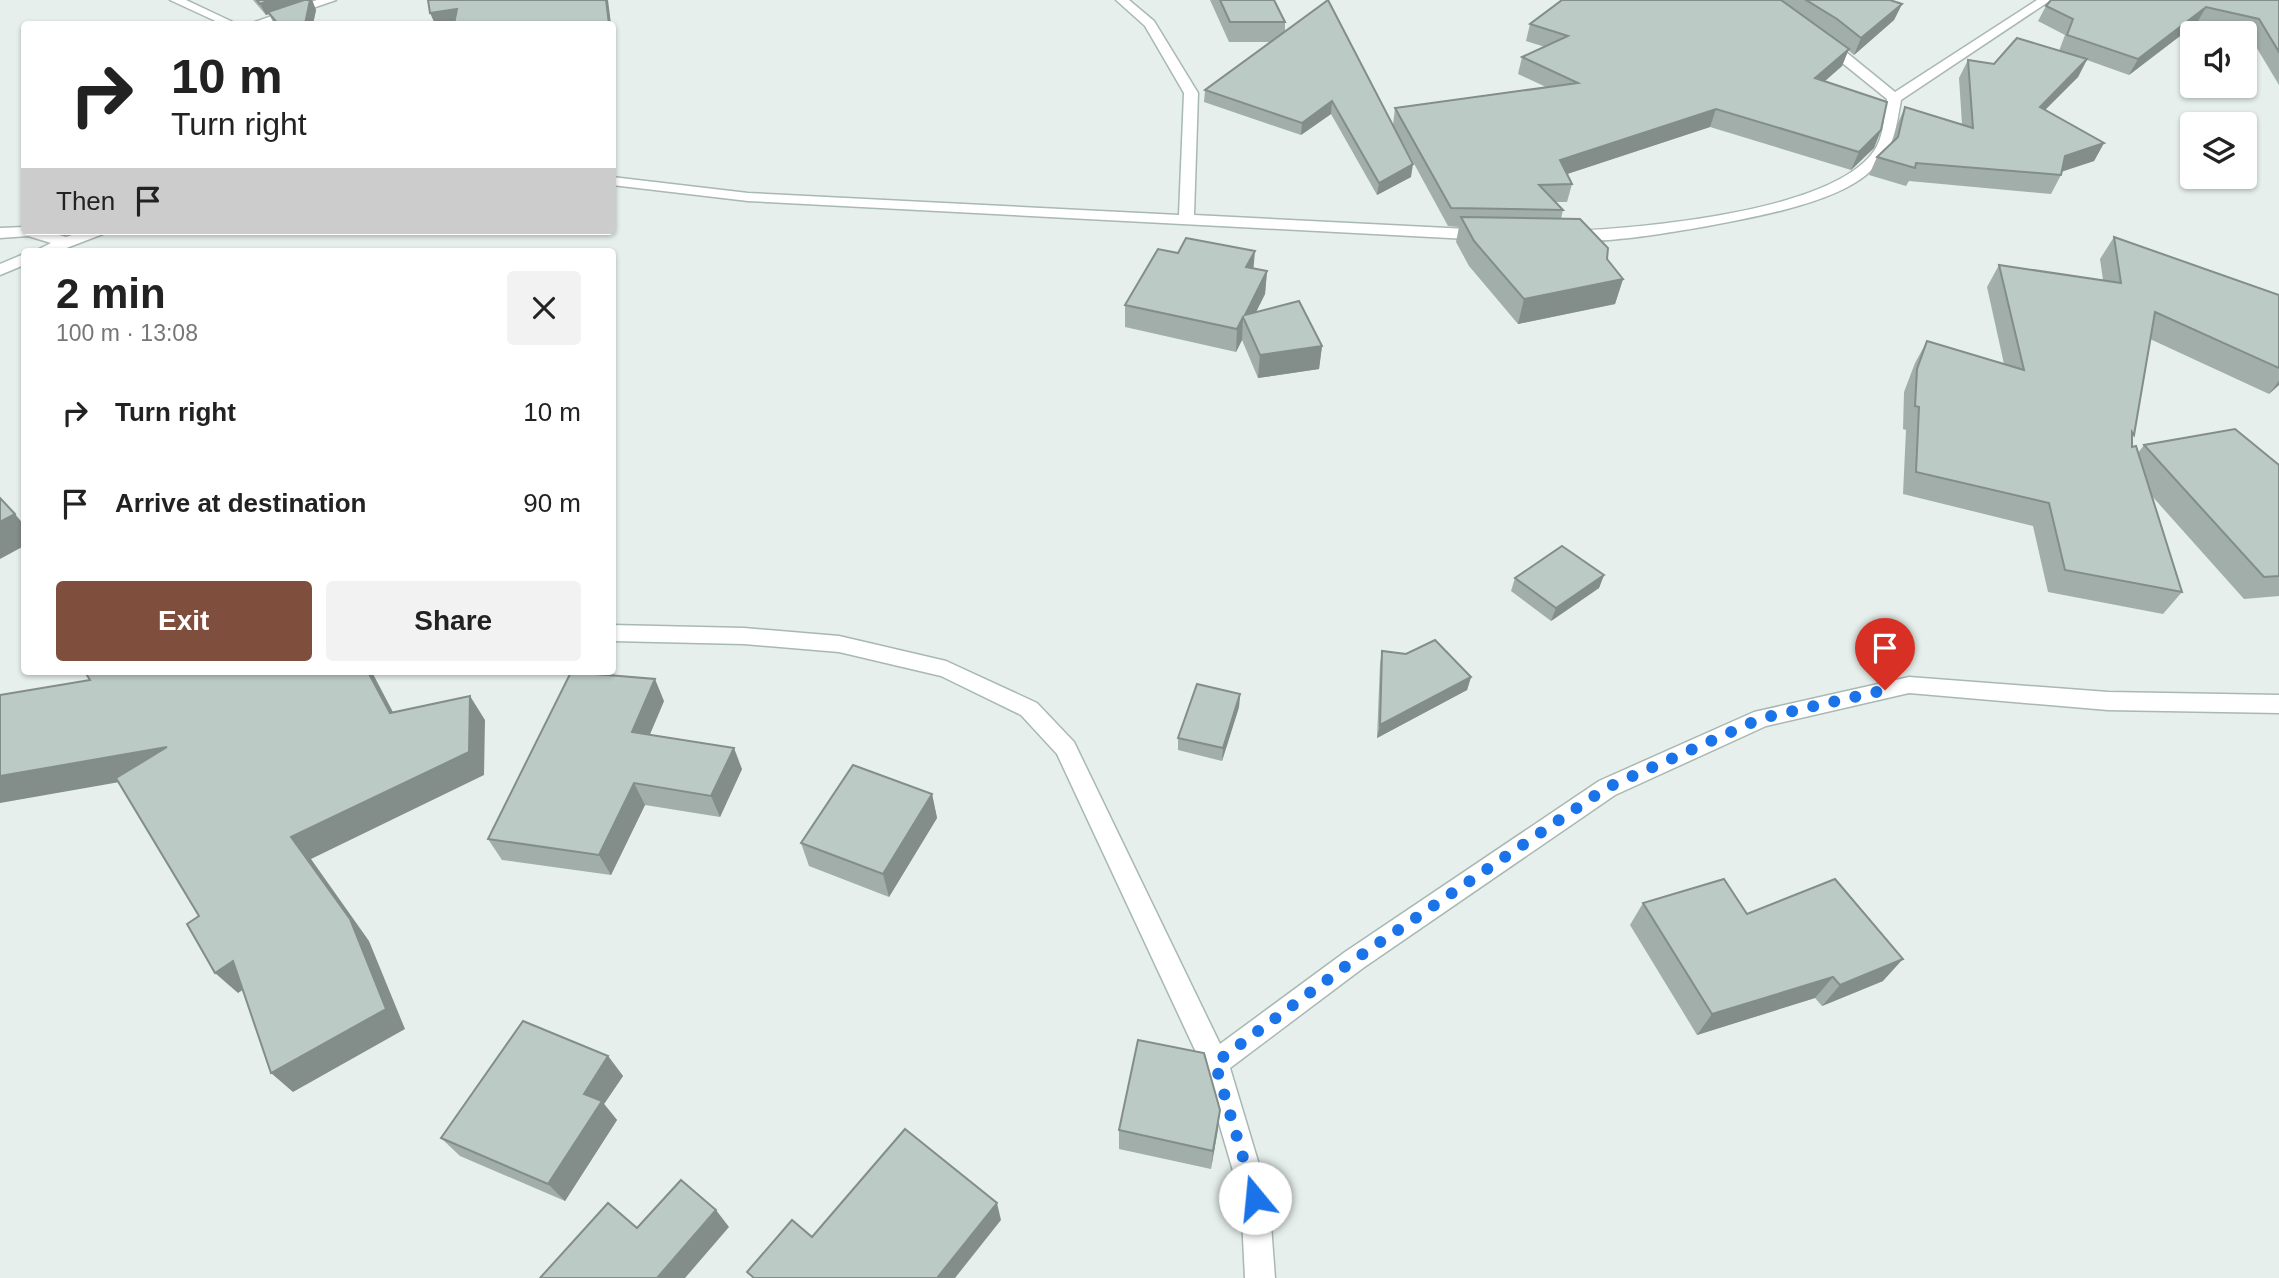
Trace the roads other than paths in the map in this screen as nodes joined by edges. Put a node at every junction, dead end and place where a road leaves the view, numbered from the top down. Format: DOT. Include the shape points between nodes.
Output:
graph roads {
  1 [pos="176,0"];
  2 [pos="330,0"];
  3 [pos="1122,0"];
  4 [pos="2045,0"];
  5 [pos="224,21"];
  6 [pos="264,21"];
  7 [pos="1814,34"];
  8 [pos="1894,99"];
  9 [pos="616,181"];
  10 [pos="1186,221"];
  11 [pos="0,224"];
  12 [pos="21,229"];
  13 [pos="21,231"];
  14 [pos="0,233"];
  15 [pos="41,235"];
  16 [pos="86,235"];
  17 [pos="1506,235"];
  18 [pos="1558,236"];
  19 [pos="65,242"];
  20 [pos="51,248"];
  21 [pos="21,262"];
  22 [pos="0,270"];
  23 [pos="616,633"];
  24 [pos="2279,704"];
  25 [pos="1215,1063"];
  26 [pos="1260,1278"];
  1 -- 5 [label="street"];
  2 -- 6 [label="street"];
  3 -- 10 [label="street" via="1150,24 1191,93"];
  4 -- 8 [label="street"];
  7 -- 8 [label="street"];
  8 -- 18 [label="street" via="1883,149 1856,176 1802,201 1724,221 1597,236"];
  9 -- 10 [label="street" via="748,197"];
  10 -- 17 [label="street"];
  11 -- 12 [label="street"];
  13 -- 14 [label="street"];
  15 -- 19 [label="street"];
  16 -- 19 [label="street"];
  19 -- 20 [label="street"];
  21 -- 22 [label="street"];
  23 -- 25 [label="street" via="839,644 946,669 1029,709 1066,748"];
  24 -- 25 [label="street" via="2108,701 1909,685 1762,718 1606,788 1354,960"];
  25 -- 26 [label="street" via="1255,1198"];
}
